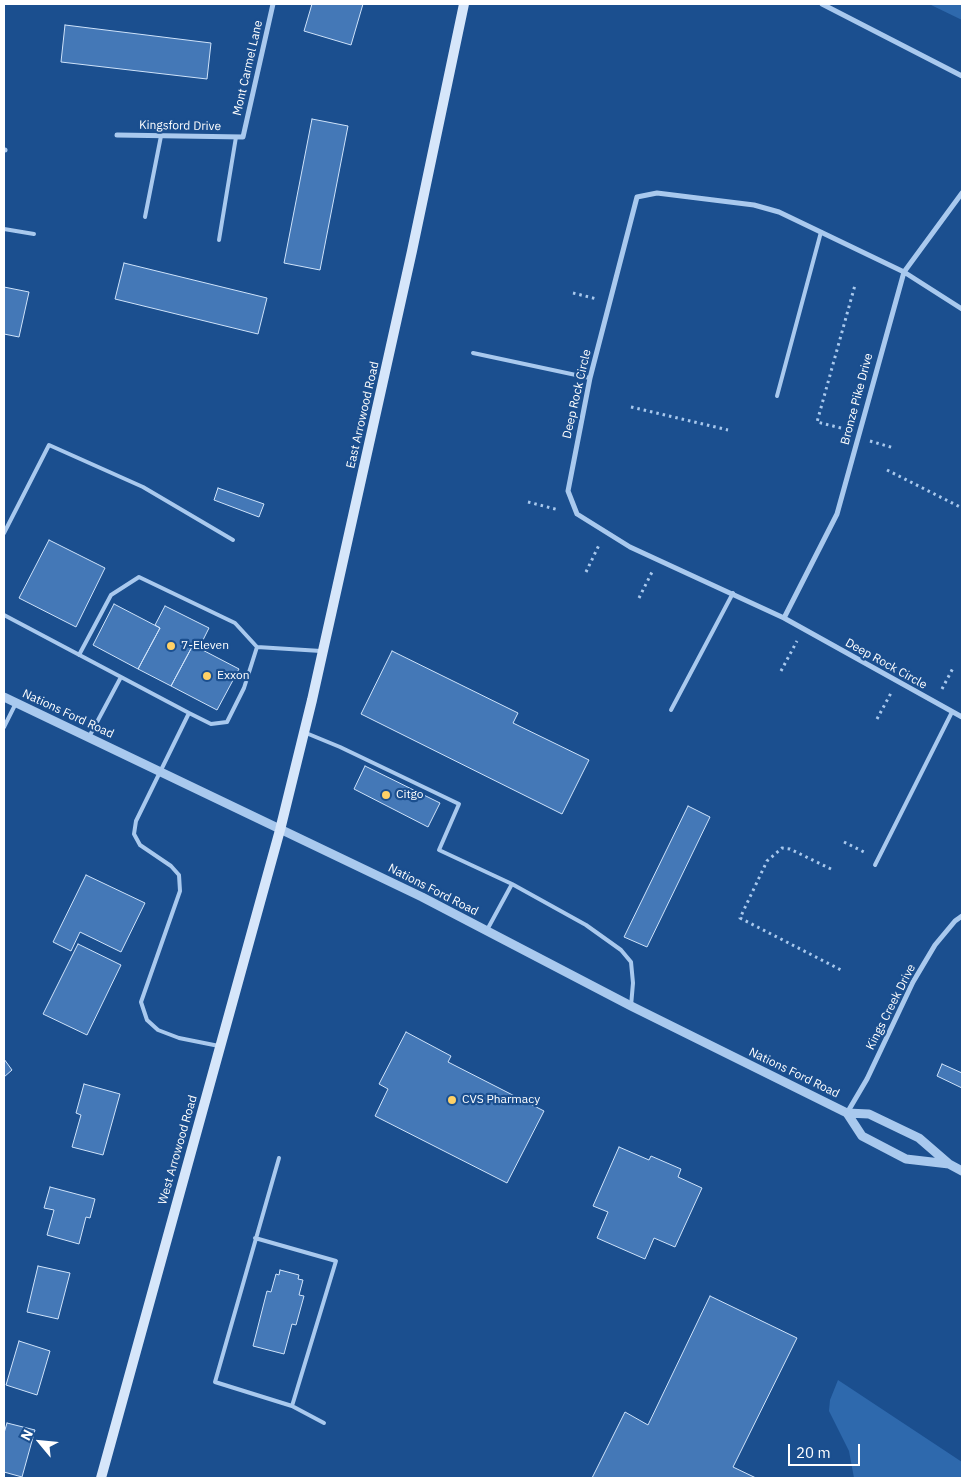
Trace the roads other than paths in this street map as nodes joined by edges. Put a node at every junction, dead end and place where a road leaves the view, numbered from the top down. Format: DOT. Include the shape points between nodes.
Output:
graph roads {
  1 [pos="274,4"];
  2 [pos="464,4"];
  3 [pos="822,4"];
  4 [pos="962,76"];
  5 [pos="117,135"];
  6 [pos="161,136"];
  7 [pos="236,137"];
  8 [pos="243,137"];
  9 [pos="962,193"];
  10 [pos="145,216"];
  11 [pos="4,229"];
  12 [pos="821,232"];
  13 [pos="34,234"];
  14 [pos="220,240"];
  15 [pos="904,272"];
  16 [pos="962,309"];
  17 [pos="474,353"];
  18 [pos="590,378"];
  19 [pos="778,396"];
  20 [pos="4,533"];
  21 [pos="233,540"];
  22 [pos="733,593"];
  23 [pos="4,615"];
  24 [pos="784,618"];
  25 [pos="257,647"];
  26 [pos="323,651"];
  27 [pos="79,655"];
  28 [pos="121,677"];
  29 [pos="4,697"];
  30 [pos="16,703"];
  31 [pos="671,710"];
  32 [pos="952,712"];
  33 [pos="189,714"];
  34 [pos="962,717"];
  35 [pos="4,727"];
  36 [pos="304,732"];
  37 [pos="89,737"];
  38 [pos="160,771"];
  39 [pos="280,830"];
  40 [pos="875,865"];
  41 [pos="512,884"];
  42 [pos="962,916"];
  43 [pos="487,931"];
  44 [pos="630,1006"];
  45 [pos="220,1046"];
  46 [pos="846,1113"];
  47 [pos="279,1158"];
  48 [pos="949,1164"];
  49 [pos="962,1170"];
  50 [pos="255,1238"];
  51 [pos="292,1406"];
  52 [pos="324,1423"];
  53 [pos="101,1478"];
  1 -- 8 [label="street, Mont Carmel Lane"];
  2 -- 26 [label="main road, East Arrowood Road"];
  3 -- 4 [label="street"];
  5 -- 6 [label="street, Kingsford Drive"];
  6 -- 7 [label="street, Kingsford Drive"];
  6 -- 10 [label="lane"];
  7 -- 8 [label="street, Kingsford Drive"];
  7 -- 14 [label="lane"];
  9 -- 15 [label="street, Bronze Pike Drive"];
  11 -- 13 [label="lane"];
  12 -- 15 [label="street, Deep Rock Circle"];
  12 -- 18 [label="street, Deep Rock Circle" via="779,212 754,205 657,193 637,197"];
  12 -- 19 [label="lane"];
  15 -- 16 [label="street, Deep Rock Circle"];
  15 -- 24 [label="street, Bronze Pike Drive" via="837,514"];
  17 -- 18 [label="lane"];
  18 -- 22 [label="street, Deep Rock Circle" via="568,491 577,514 630,547"];
  20 -- 21 [label="lane" via="49,445 142,487"];
  22 -- 24 [label="street, Deep Rock Circle"];
  22 -- 31 [label="lane"];
  23 -- 27 [label="lane"];
  24 -- 32 [label="street, Deep Rock Circle"];
  25 -- 26 [label="lane"];
  25 -- 27 [label="lane" via="234,623 139,577 111,594"];
  25 -- 33 [label="lane" via="244,688 227,722 211,724"];
  26 -- 36 [label="main road, East Arrowood Road"];
  27 -- 28 [label="lane"];
  28 -- 33 [label="lane"];
  28 -- 37 [label="lane"];
  29 -- 30 [label="street, Nations Ford Road"];
  30 -- 35 [label="lane"];
  30 -- 37 [label="street, Nations Ford Road"];
  32 -- 34 [label="street, Deep Rock Circle"];
  32 -- 40 [label="lane"];
  33 -- 38 [label="lane"];
  36 -- 39 [label="main road, East Arrowood Road"];
  36 -- 41 [label="lane" via="459,804 439,850"];
  37 -- 38 [label="street, Nations Ford Road"];
  38 -- 39 [label="street, Nations Ford Road"];
  38 -- 45 [label="lane" via="141,806 134,834 140,845 179,875 180,891 141,1002 147,1020 158,1030"];
  39 -- 43 [label="street, Nations Ford Road"];
  39 -- 45 [label="main road, West Arrowood Road"];
  41 -- 43 [label="lane"];
  41 -- 44 [label="lane" via="586,925 622,950 632,962 634,982"];
  42 -- 46 [label="street, Kings Creek Drive" via="935,945 913,982"];
  43 -- 44 [label="street, Nations Ford Road"];
  44 -- 46 [label="street, Nations Ford Road"];
  45 -- 53 [label="main road, West Arrowood Road"];
  46 -- 48 [label="street, Nations Ford Road" via="869,1114 920,1138"];
  46 -- 48 [label="street, Nations Ford Road" via="862,1136 906,1159"];
  47 -- 50 [label="lane"];
  48 -- 49 [label="street, Nations Ford Road"];
  50 -- 51 [label="lane" via="215,1382"];
  50 -- 51 [label="lane" via="336,1261"];
  51 -- 52 [label="lane"];
}
